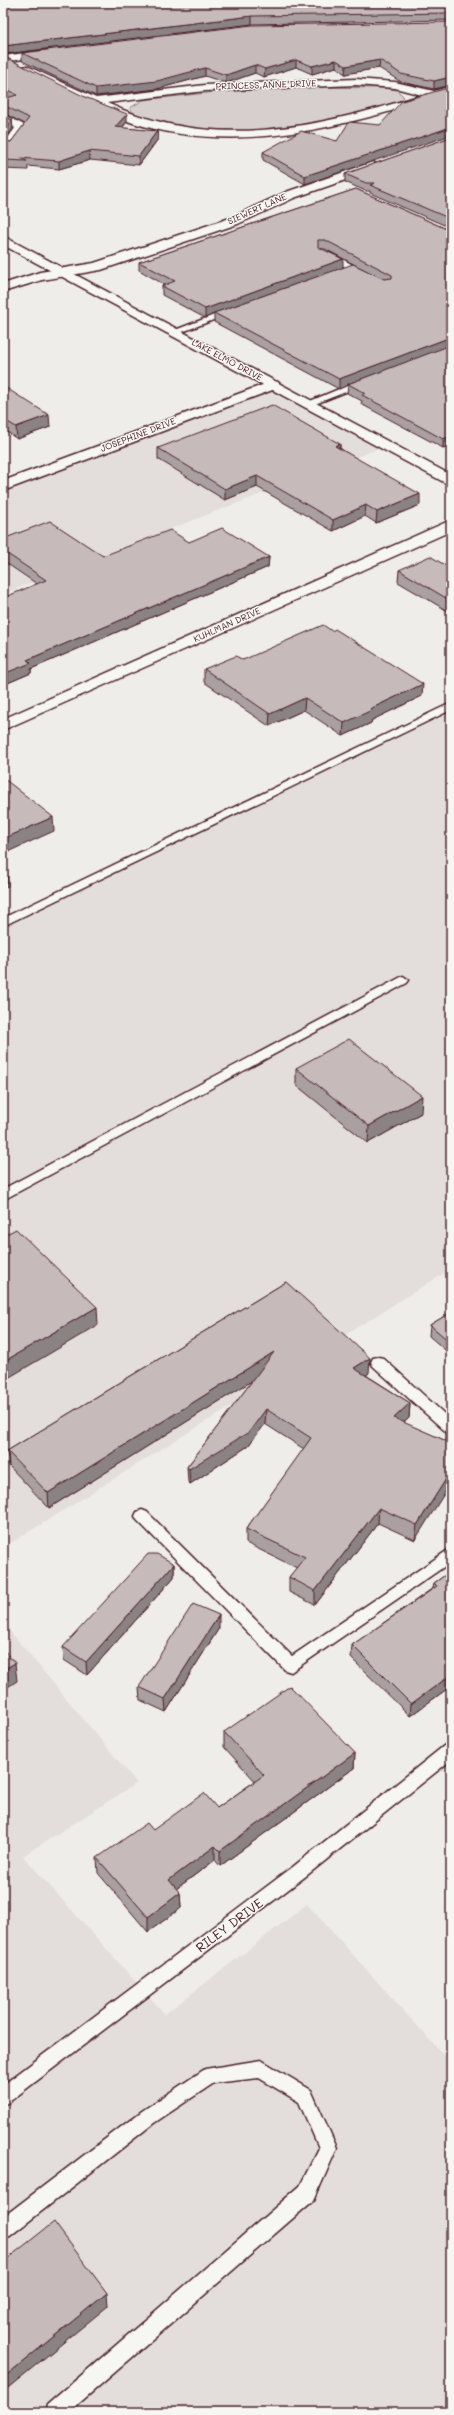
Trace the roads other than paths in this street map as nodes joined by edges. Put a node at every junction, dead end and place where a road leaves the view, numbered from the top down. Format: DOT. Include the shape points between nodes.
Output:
graph roads {
  1 [pos="59,52"];
  2 [pos="4,58"];
  3 [pos="451,89"];
  4 [pos="435,94"];
  5 [pos="98,101"];
  6 [pos="3,117"];
  7 [pos="8,146"];
  8 [pos="383,163"];
  9 [pos="330,181"];
  10 [pos="344,187"];
  11 [pos="3,240"];
  12 [pos="322,252"];
  13 [pos="354,268"];
  14 [pos="61,272"];
  15 [pos="339,274"];
  16 [pos="374,278"];
  17 [pos="3,288"];
  18 [pos="241,308"];
  19 [pos="174,332"];
  20 [pos="372,379"];
  21 [pos="272,385"];
  22 [pos="307,404"];
  23 [pos="451,481"];
  24 [pos="3,486"];
  25 [pos="451,525"];
  26 [pos="451,706"];
  27 [pos="3,725"];
  28 [pos="3,922"];
  29 [pos="403,980"];
  30 [pos="3,1195"];
  31 [pos="378,1362"];
  32 [pos="451,1428"];
  33 [pos="142,1516"];
  34 [pos="451,1554"];
  35 [pos="451,1750"];
  36 [pos="3,2096"];
  37 [pos="3,2229"];
  38 [pos="54,2412"];
  1 -- 2 [label="street"];
  2 -- 5 [label="street"];
  3 -- 4 [label="street"];
  4 -- 5 [label="street, PRINCESS ANNE DRIVE" via="395,85 356,82 205,88"];
  4 -- 5 [label="street" via="338,123 280,134 216,140 137,120"];
  6 -- 7 [label="street" via="22,127"];
  8 -- 9 [label="street, SIEWERT LANE"];
  9 -- 10 [label="street"];
  9 -- 14 [label="street, SIEWERT LANE" via="290,195 234,221 96,267"];
  11 -- 14 [label="street, LAKE ELMO DRIVE"];
  12 -- 13 [label="lane"];
  13 -- 15 [label="lane"];
  13 -- 16 [label="lane"];
  14 -- 17 [label="street, SIEWERT LANE"];
  14 -- 19 [label="street, LAKE ELMO DRIVE"];
  18 -- 19 [label="lane"];
  19 -- 21 [label="street, LAKE ELMO DRIVE"];
  20 -- 22 [label="lane"];
  21 -- 22 [label="street, LAKE ELMO DRIVE"];
  21 -- 24 [label="street, JOSEPHINE DRIVE"];
  22 -- 23 [label="street, LAKE ELMO DRIVE"];
  25 -- 27 [label="street, KUHLMAN DRIVE"];
  26 -- 28 [label="lane"];
  29 -- 30 [label="lane"];
  31 -- 32 [label="lane"];
  33 -- 34 [label="lane" via="292,1665"];
  35 -- 36 [label="lane, RILEY DRIVE" via="300,1871"];
  37 -- 38 [label="lane" via="148,2117 211,2075 261,2069 305,2096 328,2148 307,2193"];
}
